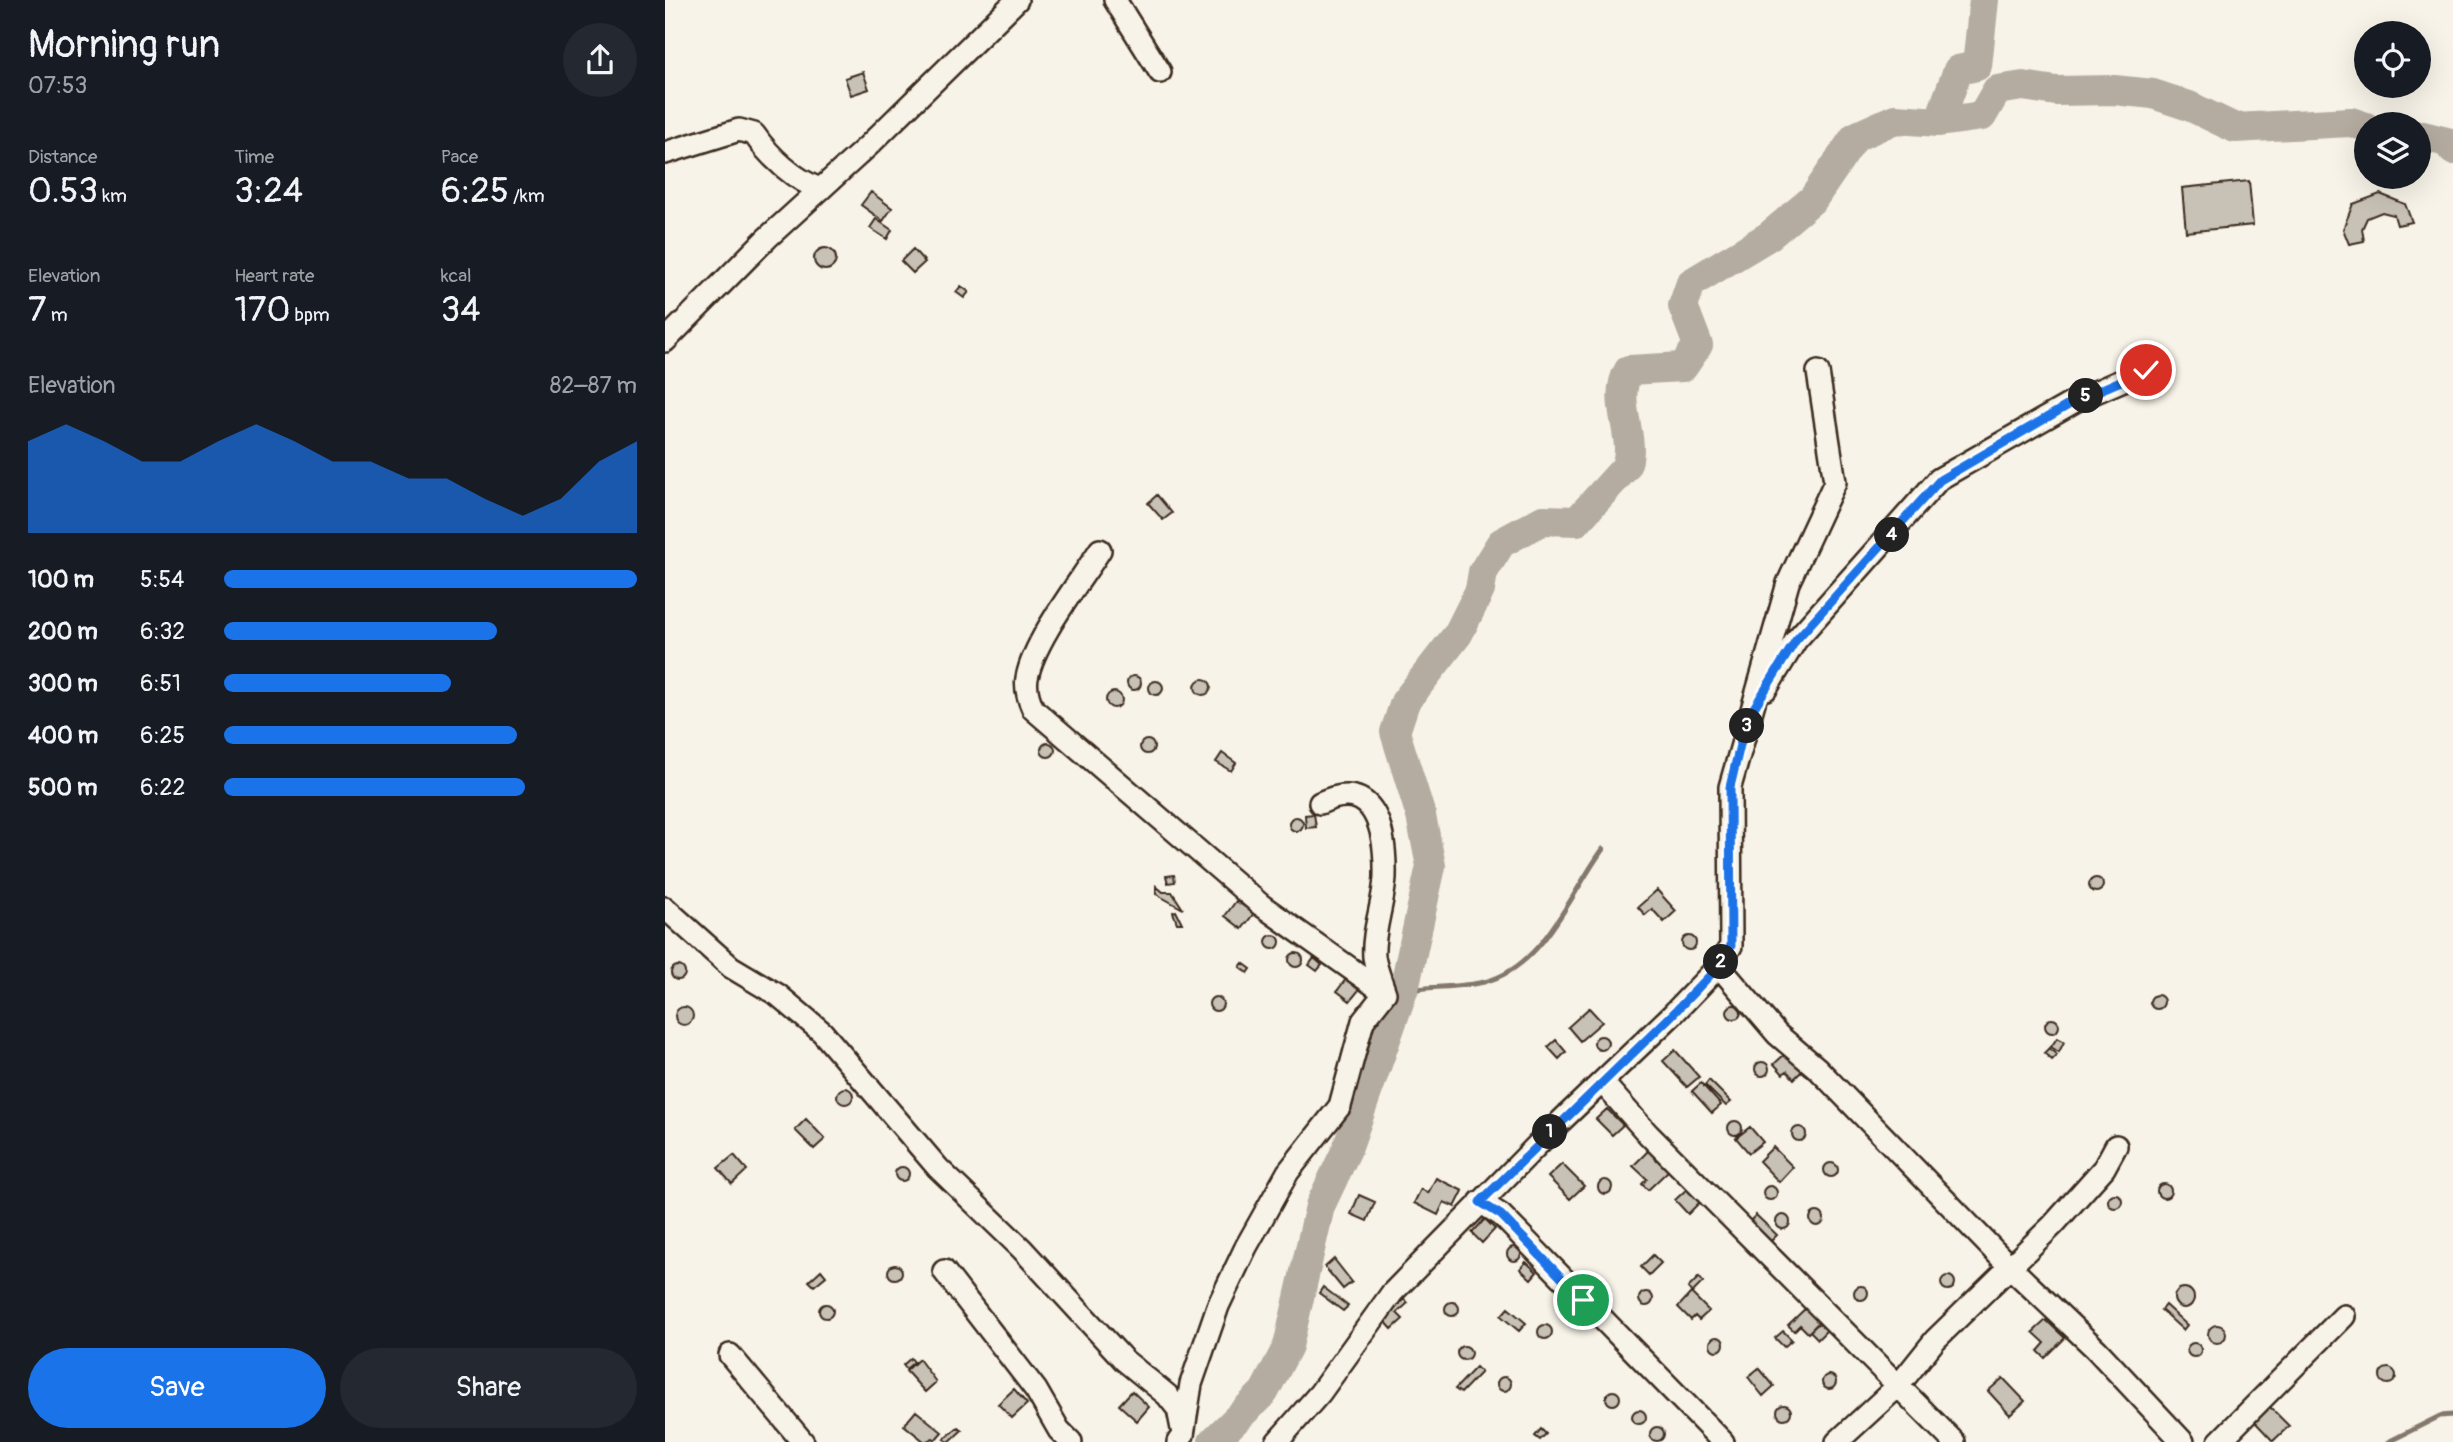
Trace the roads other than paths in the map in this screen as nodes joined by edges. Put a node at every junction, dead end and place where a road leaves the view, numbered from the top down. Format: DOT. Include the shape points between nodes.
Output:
graph roads {
  1 [pos="1017,0"];
  2 [pos="1115,0"];
  3 [pos="1160,72"];
  4 [pos="665,153"];
  5 [pos="821,189"];
  6 [pos="665,341"];
  7 [pos="2146,370"];
  8 [pos="1818,372"];
  9 [pos="1100,550"];
  10 [pos="1752,711"];
  11 [pos="1320,803"];
  12 [pos="665,908"];
  13 [pos="1718,965"];
  14 [pos="1385,993"];
  15 [pos="1603,1083"];
  16 [pos="2116,1146"];
  17 [pos="1480,1202"];
  18 [pos="2011,1268"];
  19 [pos="944,1271"];
  20 [pos="2344,1316"];
  21 [pos="730,1355"];
  22 [pos="1899,1385"];
  23 [pos="1181,1438"];
  24 [pos="803,1442"];
  25 [pos="1071,1442"];
  26 [pos="1277,1442"];
  27 [pos="1723,1442"];
  28 [pos="1837,1442"];
  29 [pos="1954,1442"];
  30 [pos="2183,1442"];
  31 [pos="2218,1442"];
  1 -- 5 [label="street"];
  2 -- 3 [label="street"];
  4 -- 5 [label="street" via="739,130 754,134 768,155"];
  5 -- 6 [label="street"];
  7 -- 10 [label="street" via="2077,400 1940,480 1796,640"];
  8 -- 10 [label="street" via="1835,482 1789,583"];
  9 -- 14 [label="street" via="1044,639 1027,678 1033,709 1261,905"];
  10 -- 13 [label="street" via="1730,787 1731,946"];
  11 -- 14 [label="street" via="1337,795 1362,797 1380,833 1385,876 1374,955"];
  12 -- 23 [label="street" via="731,967 778,995 822,1032 938,1168 1022,1249 1124,1360 1167,1395 1178,1409"];
  13 -- 15 [label="street"];
  13 -- 18 [label="street" via="1777,1034 1823,1075"];
  14 -- 23 [label="street" via="1363,1021 1340,1106 1288,1172 1245,1247 1191,1384"];
  15 -- 17 [label="street"];
  15 -- 22 [label="street" via="1648,1134"];
  16 -- 18 [label="street" via="2104,1168"];
  17 -- 26 [label="street" via="1392,1293 1320,1393"];
  17 -- 27 [label="street" via="1501,1215"];
  18 -- 22 [label="street" via="1935,1340"];
  18 -- 30 [label="street" via="2096,1349"];
  19 -- 25 [label="street"];
  20 -- 31 [label="street"];
  21 -- 24 [label="street"];
  22 -- 28 [label="street"];
  22 -- 29 [label="street"];
}
